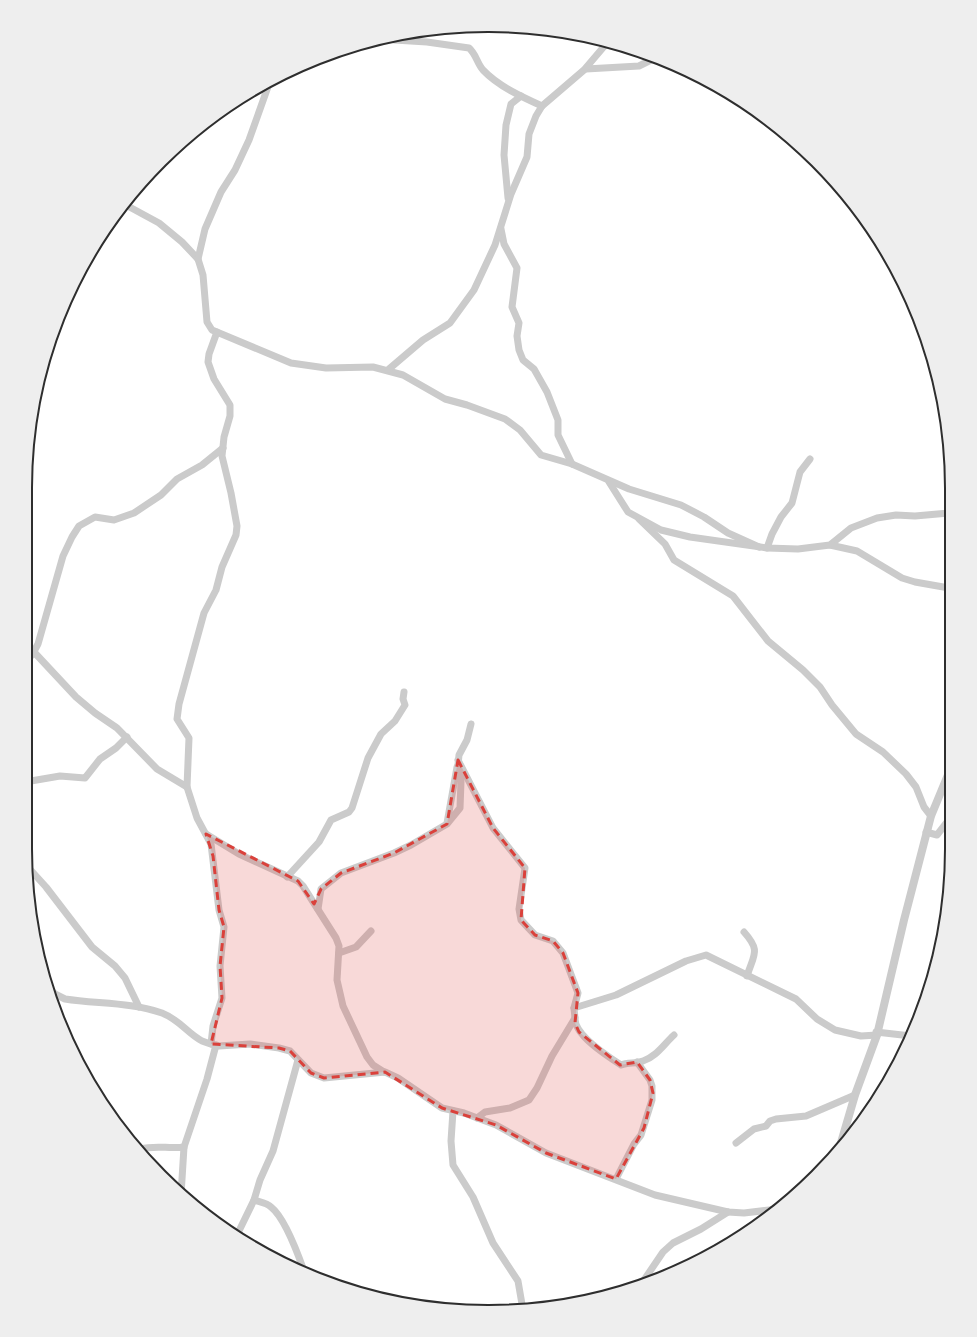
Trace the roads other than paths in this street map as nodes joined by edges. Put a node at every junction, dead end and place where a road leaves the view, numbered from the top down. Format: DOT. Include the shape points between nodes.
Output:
graph roads {
  1 [pos="399,41"];
  2 [pos="603,47"];
  3 [pos="648,61"];
  4 [pos="586,69"];
  5 [pos="267,89"];
  6 [pos="521,96"];
  7 [pos="542,106"];
  8 [pos="508,202"];
  9 [pos="129,207"];
  10 [pos="501,227"];
  11 [pos="198,259"];
  12 [pos="218,332"];
  13 [pos="389,369"];
  14 [pos="222,448"];
  15 [pos="810,459"];
  16 [pos="572,464"];
  17 [pos="609,482"];
  18 [pos="945,513"];
  19 [pos="639,519"];
  20 [pos="830,545"];
  21 [pos="759,547"];
  22 [pos="767,548"];
  23 [pos="945,587"];
  24 [pos="34,652"];
  25 [pos="32,654"];
  26 [pos="404,692"];
  27 [pos="471,724"];
  28 [pos="126,737"];
  29 [pos="458,762"];
  30 [pos="32,781"];
  31 [pos="945,782"];
  32 [pos="187,787"];
  33 [pos="931,816"];
  34 [pos="945,825"];
  35 [pos="926,832"];
  36 [pos="206,834"];
  37 [pos="33,872"];
  38 [pos="287,876"];
  39 [pos="318,909"];
  40 [pos="372,931"];
  41 [pos="744,932"];
  42 [pos="339,953"];
  43 [pos="747,976"];
  44 [pos="56,994"];
  45 [pos="139,1007"];
  46 [pos="574,1008"];
  47 [pos="575,1018"];
  48 [pos="877,1033"];
  49 [pos="674,1035"];
  50 [pos="904,1035"];
  51 [pos="213,1044"];
  52 [pos="298,1060"];
  53 [pos="636,1062"];
  54 [pos="385,1072"];
  55 [pos="855,1095"];
  56 [pos="453,1111"];
  57 [pos="477,1118"];
  58 [pos="843,1136"];
  59 [pos="736,1143"];
  60 [pos="144,1148"];
  61 [pos="184,1148"];
  62 [pos="616,1179"];
  63 [pos="182,1186"];
  64 [pos="254,1200"];
  65 [pos="767,1210"];
  66 [pos="728,1212"];
  67 [pos="239,1231"];
  68 [pos="302,1265"];
  69 [pos="646,1277"];
  70 [pos="522,1304"];
  1 -- 6 [label="street" via="469,48 482,69"];
  2 -- 4 [label="street"];
  3 -- 4 [label="street" via="639,66"];
  4 -- 7 [label="street"];
  5 -- 11 [label="street" via="246,146 235,170 220,192 205,229"];
  6 -- 7 [label="street"];
  6 -- 8 [label="street" via="511,104 506,125 504,155"];
  7 -- 8 [label="street" via="529,134 527,157"];
  8 -- 10 [label="street"];
  9 -- 11 [label="street" via="159,223"];
  10 -- 13 [label="street" via="481,277 456,316"];
  10 -- 16 [label="street" via="504,244 517,268 512,307 519,324 519,350 547,392 558,420 558,435"];
  11 -- 12 [label="street" via="203,275 207,322 212,330"];
  12 -- 13 [label="street" via="291,363 326,368"];
  12 -- 14 [label="street" via="208,362 214,379 230,405 230,416"];
  13 -- 16 [label="street" via="445,399 505,419 520,430 541,455"];
  14 -- 24 [label="street" via="202,465 177,479 161,496 134,512 114,520 95,517 79,526 63,556"];
  14 -- 32 [label="street" via="222,463 237,526 216,590 204,614 179,704 177,719 188,738"];
  15 -- 22 [label="street" via="800,472 792,503 772,534"];
  16 -- 17 [label="street"];
  17 -- 19 [label="street" via="622,507"];
  17 -- 21 [label="street" via="681,505 728,533"];
  18 -- 20 [label="street" via="877,518 850,528"];
  19 -- 21 [label="street" via="661,530 690,538"];
  19 -- 33 [label="street" via="665,544 674,560 733,596 768,641 820,687 856,734 899,766 916,787 924,807"];
  20 -- 22 [label="street" via="798,549"];
  20 -- 23 [label="street" via="857,551 902,578"];
  21 -- 22 [label="street"];
  24 -- 25 [label="street"];
  24 -- 28 [label="street" via="76,696 95,713 111,722"];
  26 -- 38 [label="street" via="403,710 382,734 366,761 352,808 331,820 319,842"];
  27 -- 29 [label="street"];
  28 -- 30 [label="street" via="100,759 85,778 60,776"];
  28 -- 32 [label="street" via="157,769"];
  29 -- 39 [label="street" via="447,824 394,853 341,873 321,889"];
  29 -- 46 [label="street" via="493,828 525,868 519,909 521,920 534,934 553,941 563,953 578,993"];
  31 -- 33 [label="street"];
  32 -- 36 [label="street" via="197,818"];
  33 -- 35 [label="street"];
  34 -- 35 [label="street" via="937,835"];
  35 -- 48 [label="street"];
  36 -- 38 [label="street" via="239,854"];
  36 -- 51 [label="street" via="213,856 219,910 224,927 220,966 222,998 213,1026"];
  37 -- 45 [label="street" via="92,947 125,978"];
  38 -- 39 [label="street" via="303,886"];
  39 -- 42 [label="street" via="336,938"];
  40 -- 42 [label="street" via="356,947"];
  41 -- 43 [label="street" via="755,948"];
  42 -- 54 [label="street" via="336,980 342,1006 367,1057"];
  43 -- 46 [label="street" via="703,955 616,995"];
  43 -- 48 [label="street" via="796,999 817,1020 835,1030 862,1036"];
  44 -- 45 [label="street" via="65,999"];
  45 -- 51 [label="street" via="161,1013 182,1023 195,1036"];
  46 -- 47 [label="street"];
  47 -- 53 [label="street" via="579,1032 620,1065"];
  47 -- 57 [label="street" via="529,1100 510,1108 485,1112"];
  48 -- 50 [label="street"];
  48 -- 55 [label="street"];
  49 -- 53 [label="street" via="658,1052 648,1059"];
  51 -- 52 [label="street" via="264,1045 290,1051"];
  51 -- 61 [label="street" via="207,1079"];
  52 -- 54 [label="street" via="311,1073 324,1078"];
  52 -- 64 [label="street" via="281,1129"];
  53 -- 62 [label="street" via="650,1080 652,1100 641,1135"];
  54 -- 56 [label="street" via="398,1078 435,1105"];
  55 -- 58 [label="street"];
  55 -- 59 [label="street" via="806,1116 776,1119 766,1126 754,1129"];
  56 -- 57 [label="street"];
  56 -- 70 [label="street" via="453,1165 473,1197 493,1243 518,1280"];
  57 -- 62 [label="street" via="496,1125 546,1153"];
  60 -- 61 [label="street"];
  61 -- 63 [label="street"];
  62 -- 66 [label="street" via="669,1200"];
  64 -- 67 [label="street"];
  64 -- 68 [label="street" via="270,1206 275,1211"];
  65 -- 66 [label="street"];
  66 -- 69 [label="street" via="673,1243 663,1252"];
}
